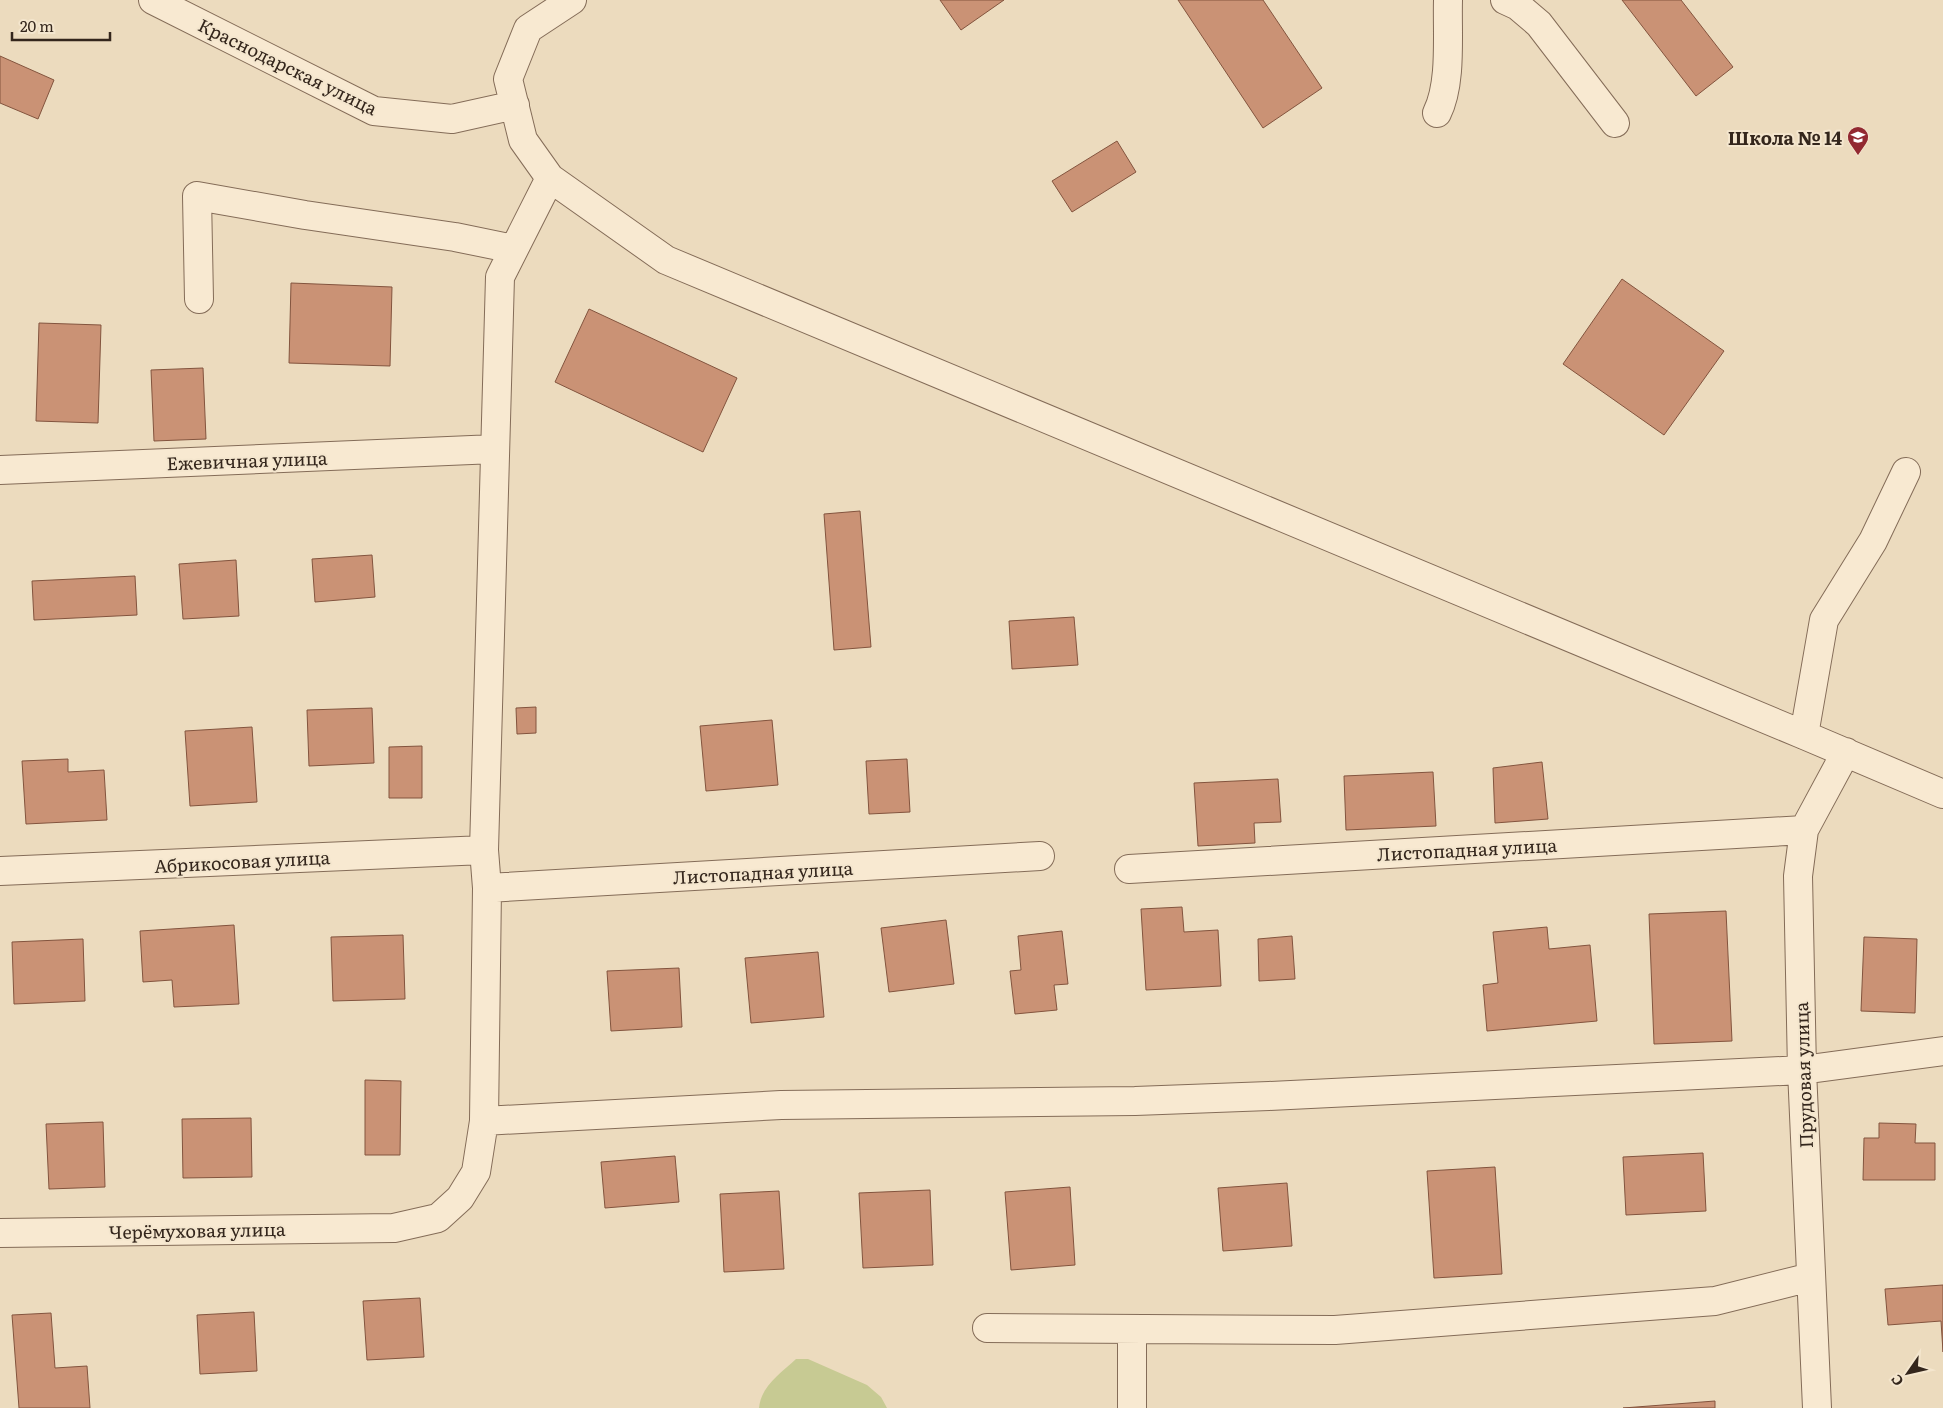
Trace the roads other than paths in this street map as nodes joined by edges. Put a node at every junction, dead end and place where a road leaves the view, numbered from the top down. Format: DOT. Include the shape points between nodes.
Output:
graph roads {
  1 [pos="153,0"];
  2 [pos="572,0"];
  3 [pos="1448,0"];
  4 [pos="1504,0"];
  5 [pos="515,105"];
  6 [pos="1437,113"];
  7 [pos="1615,123"];
  8 [pos="550,178"];
  9 [pos="514,249"];
  10 [pos="199,299"];
  11 [pos="495,449"];
  12 [pos="0,470"];
  13 [pos="1906,472"];
  14 [pos="1804,734"];
  15 [pos="1846,752"];
  16 [pos="1943,794"];
  17 [pos="1804,830"];
  18 [pos="484,850"];
  19 [pos="1040,856"];
  20 [pos="1129,870"];
  21 [pos="0,871"];
  22 [pos="487,888"];
  23 [pos="1943,1051"];
  24 [pos="1802,1070"];
  25 [pos="484,1120"];
  26 [pos="0,1233"];
  27 [pos="1811,1276"];
  28 [pos="986,1328"];
  29 [pos="1132,1329"];
  30 [pos="1132,1408"];
  31 [pos="1817,1408"];
  1 -- 5 [label="street, Краснодарская улица" via="374,111 452,119"];
  2 -- 5 [label="street" via="528,29 508,79"];
  3 -- 6 [label="street" via="1446,85"];
  4 -- 7 [label="street" via="1518,6 1539,24"];
  5 -- 8 [label="street" via="523,140"];
  8 -- 9 [label="street, Черёмуховая улица"];
  8 -- 14 [label="street" via="666,260"];
  9 -- 10 [label="street" via="197,196"];
  9 -- 11 [label="street, Черёмуховая улица" via="500,277"];
  11 -- 12 [label="street, Ежевичная улица"];
  11 -- 18 [label="street, Черёмуховая улица"];
  13 -- 14 [label="street" via="1873,541 1824,620"];
  14 -- 15 [label="street"];
  15 -- 16 [label="street"];
  15 -- 17 [label="street, Прудовая улица"];
  17 -- 20 [label="street, Листопадная улица"];
  17 -- 24 [label="street, Прудовая улица" via="1798,876"];
  18 -- 21 [label="street, Абрикосовая улица"];
  18 -- 22 [label="street, Черёмуховая улица"];
  19 -- 22 [label="street, Листопадная улица"];
  22 -- 25 [label="street, Черёмуховая улица"];
  23 -- 24 [label="street"];
  24 -- 25 [label="street" via="1135,1101 781,1105"];
  24 -- 27 [label="street, Прудовая улица"];
  25 -- 26 [label="street, Черёмуховая улица" via="476,1172 460,1198 438,1218 394,1228"];
  27 -- 29 [label="street" via="1716,1301 1335,1330"];
  27 -- 31 [label="street, Прудовая улица"];
  28 -- 29 [label="street"];
  29 -- 30 [label="street"];
}
